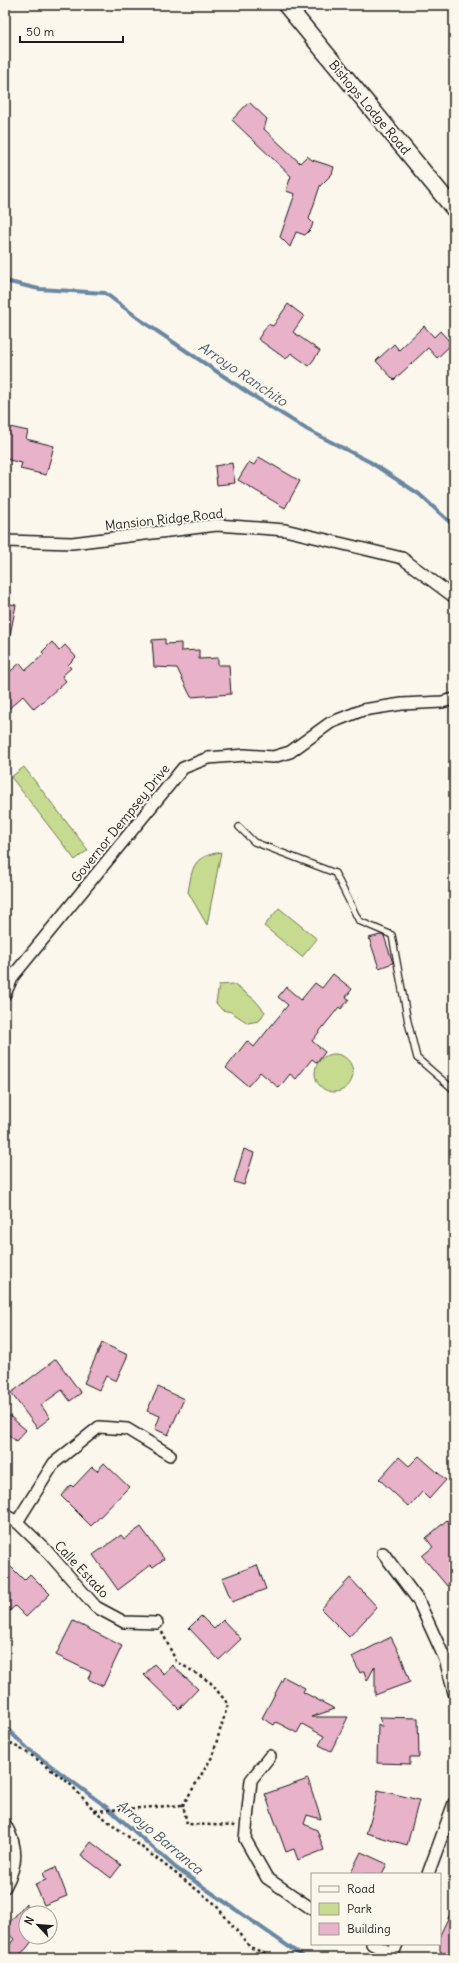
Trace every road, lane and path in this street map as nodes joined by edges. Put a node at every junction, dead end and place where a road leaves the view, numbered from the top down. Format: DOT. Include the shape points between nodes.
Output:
graph roads {
  1 [pos="286,5"];
  2 [pos="454,209"];
  3 [pos="5,541"];
  4 [pos="454,597"];
  5 [pos="454,699"];
  6 [pos="239,827"];
  7 [pos="5,994"];
  8 [pos="454,1090"];
  9 [pos="170,1455"];
  10 [pos="5,1515"];
  11 [pos="17,1522"];
  12 [pos="383,1553"];
  13 [pos="157,1623"];
  14 [pos="454,1693"];
  15 [pos="5,1740"];
  16 [pos="270,1756"];
  17 [pos="454,1803"];
  18 [pos="183,1805"];
  19 [pos="95,1811"];
  20 [pos="5,1824"];
  21 [pos="247,1827"];
  22 [pos="428,1873"];
  23 [pos="5,1887"];
  24 [pos="311,1907"];
  25 [pos="375,1945"];
  26 [pos="394,1952"];
  27 [pos="275,1958"];
  1 -- 2 [label="street, Bishops Lodge Road"];
  3 -- 4 [label="street, Mansion Ridge Road" via="72,543 216,525 285,530 402,558"];
  5 -- 7 [label="street, Governor Dempsey Drive" via="363,710 330,723 290,752 273,757 245,755 208,758 183,768 13,976"];
  6 -- 8 [label="lane" via="254,842 334,873 359,921 392,935 417,1058"];
  9 -- 11 [label="street" via="127,1429 99,1427 54,1463"];
  10 -- 11 [label="street, Calle Estado"];
  11 -- 13 [label="street, Calle Estado" via="45,1549 96,1607 124,1622"];
  12 -- 14 [label="street" via="418,1600 446,1659"];
  13 -- 18 [label="path" via="176,1661 210,1682 228,1704 212,1757"];
  15 -- 19 [label="path" via="31,1755 69,1783"];
  16 -- 21 [label="street" via="251,1780"];
  17 -- 22 [label="street"];
  18 -- 19 [label="path"];
  18 -- 21 [label="path" via="187,1824"];
  19 -- 27 [label="path" via="214,1903 250,1947"];
  20 -- 23 [label="street" via="14,1840 14,1871"];
  21 -- 24 [label="street" via="245,1839 267,1878"];
  25 -- 26 [label="street"];
}
